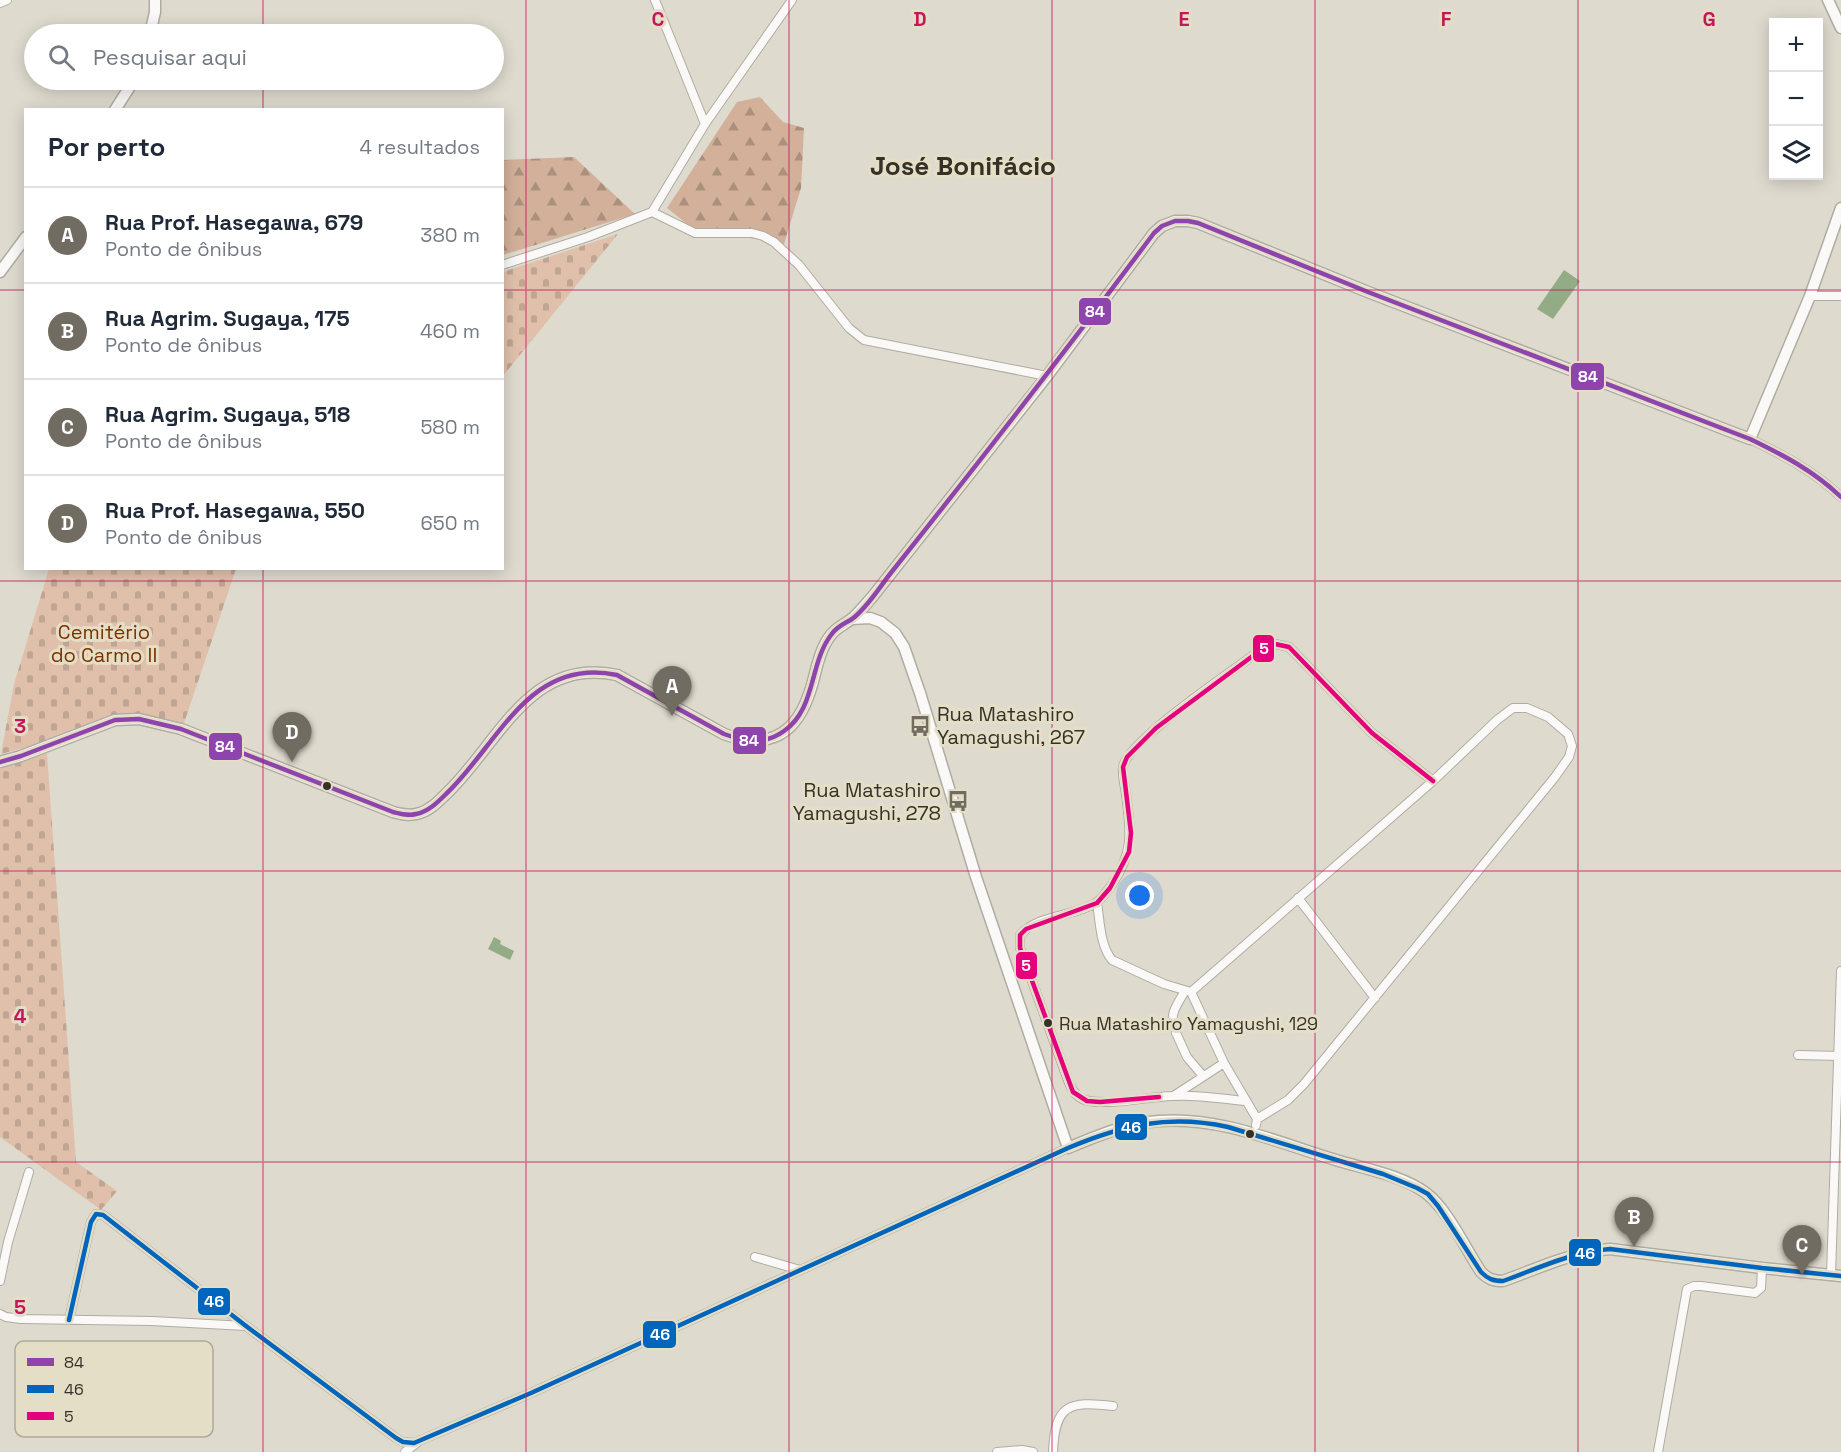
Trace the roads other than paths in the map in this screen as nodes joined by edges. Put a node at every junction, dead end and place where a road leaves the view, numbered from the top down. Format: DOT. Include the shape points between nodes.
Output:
graph roads {
  1 [pos="7,0"];
  2 [pos="155,0"];
  3 [pos="656,0"];
  4 [pos="792,0"];
  5 [pos="1827,0"];
  6 [pos="0,3"];
  7 [pos="151,24"];
  8 [pos="1841,28"];
  9 [pos="128,90"];
  10 [pos="116,108"];
  11 [pos="705,124"];
  12 [pos="1841,208"];
  13 [pos="652,212"];
  14 [pos="24,240"];
  15 [pos="504,264"];
  16 [pos="0,272"];
  17 [pos="1810,296"];
  18 [pos="1841,296"];
  19 [pos="1047,376"];
  20 [pos="1750,440"];
  21 [pos="1841,497"];
  22 [pos="852,619"];
  23 [pos="0,762"];
  24 [pos="1433,781"];
  25 [pos="1298,898"];
  26 [pos="1096,903"];
  27 [pos="1841,971"];
  28 [pos="1188,992"];
  29 [pos="1375,998"];
  30 [pos="1798,1055"];
  31 [pos="1840,1056"];
  32 [pos="1224,1064"];
  33 [pos="1203,1076"];
  34 [pos="1175,1095"];
  35 [pos="1246,1101"];
  36 [pos="1255,1127"];
  37 [pos="1068,1148"];
  38 [pos="29,1172"];
  39 [pos="755,1257"];
  40 [pos="1762,1268"];
  41 [pos="800,1270"];
  42 [pos="1836,1275"];
  43 [pos="0,1281"];
  44 [pos="0,1314"];
  45 [pos="69,1320"];
  46 [pos="246,1326"];
  47 [pos="1113,1406"];
  48 [pos="418,1442"];
  49 [pos="405,1452"];
  50 [pos="997,1452"];
  51 [pos="1033,1452"];
  52 [pos="1053,1452"];
  53 [pos="1658,1452"];
  1 -- 6 [label="street"];
  2 -- 7 [label="main road"];
  3 -- 11 [label="street"];
  4 -- 11 [label="street"];
  5 -- 8 [label="main road"];
  9 -- 10 [label="main road"];
  11 -- 13 [label="street"];
  12 -- 17 [label="main road"];
  13 -- 15 [label="street"];
  13 -- 19 [label="street" via="695,233 752,233 774,242 864,340"];
  14 -- 16 [label="main road"];
  17 -- 18 [label="street"];
  17 -- 20 [label="main road"];
  19 -- 20 [label="main road" via="1154,233 1169,223 1188,220"];
  19 -- 22 [label="main road"];
  20 -- 21 [label="street" via="1801,465"];
  22 -- 23 [label="main road" via="838,627 825,644 799,717 769,740 754,742 724,734 617,675 586,671 533,694 501,725 454,786 417,814 393,812 181,729 140,719 115,720"];
  22 -- 37 [label="main road" via="880,622 896,633 904,647 976,877"];
  24 -- 25 [label="street"];
  24 -- 26 [label="street" via="1372,733 1288,647 1275,644 1262,649 1156,728 1127,757 1123,767 1131,833 1129,852 1110,888"];
  24 -- 29 [label="street" via="1513,708 1527,708 1548,717 1568,734 1572,746 1555,777"];
  25 -- 28 [label="street"];
  25 -- 29 [label="street"];
  26 -- 28 [label="street" via="1104,944 1112,960"];
  26 -- 34 [label="street" via="1033,925 1020,935 1020,948 1069,1083 1087,1101"];
  27 -- 31 [label="street"];
  28 -- 32 [label="street"];
  28 -- 33 [label="street" via="1172,1022 1187,1057"];
  29 -- 36 [label="street" via="1304,1084"];
  30 -- 31 [label="street"];
  31 -- 42 [label="street"];
  32 -- 33 [label="street"];
  32 -- 35 [label="street"];
  33 -- 34 [label="street"];
  34 -- 35 [label="street"];
  35 -- 36 [label="street"];
  36 -- 37 [label="main road" via="1158,1121 1105,1133"];
  36 -- 40 [label="main road" via="1428,1194 1489,1279 1503,1281 1568,1257 1610,1249"];
  37 -- 41 [label="street"];
  38 -- 43 [label="street"];
  39 -- 41 [label="street"];
  40 -- 42 [label="main road"];
  40 -- 53 [label="street" via="1761,1288 1755,1293 1701,1286 1688,1289"];
  41 -- 48 [label="street"];
  44 -- 45 [label="street" via="21,1319"];
  45 -- 46 [label="street"];
  45 -- 46 [label="street" via="91,1222 99,1214"];
  46 -- 48 [label="street" via="396,1438"];
  47 -- 52 [label="street" via="1088,1403 1065,1409 1053,1439"];
  48 -- 49 [label="street"];
  50 -- 51 [label="street"];
}
